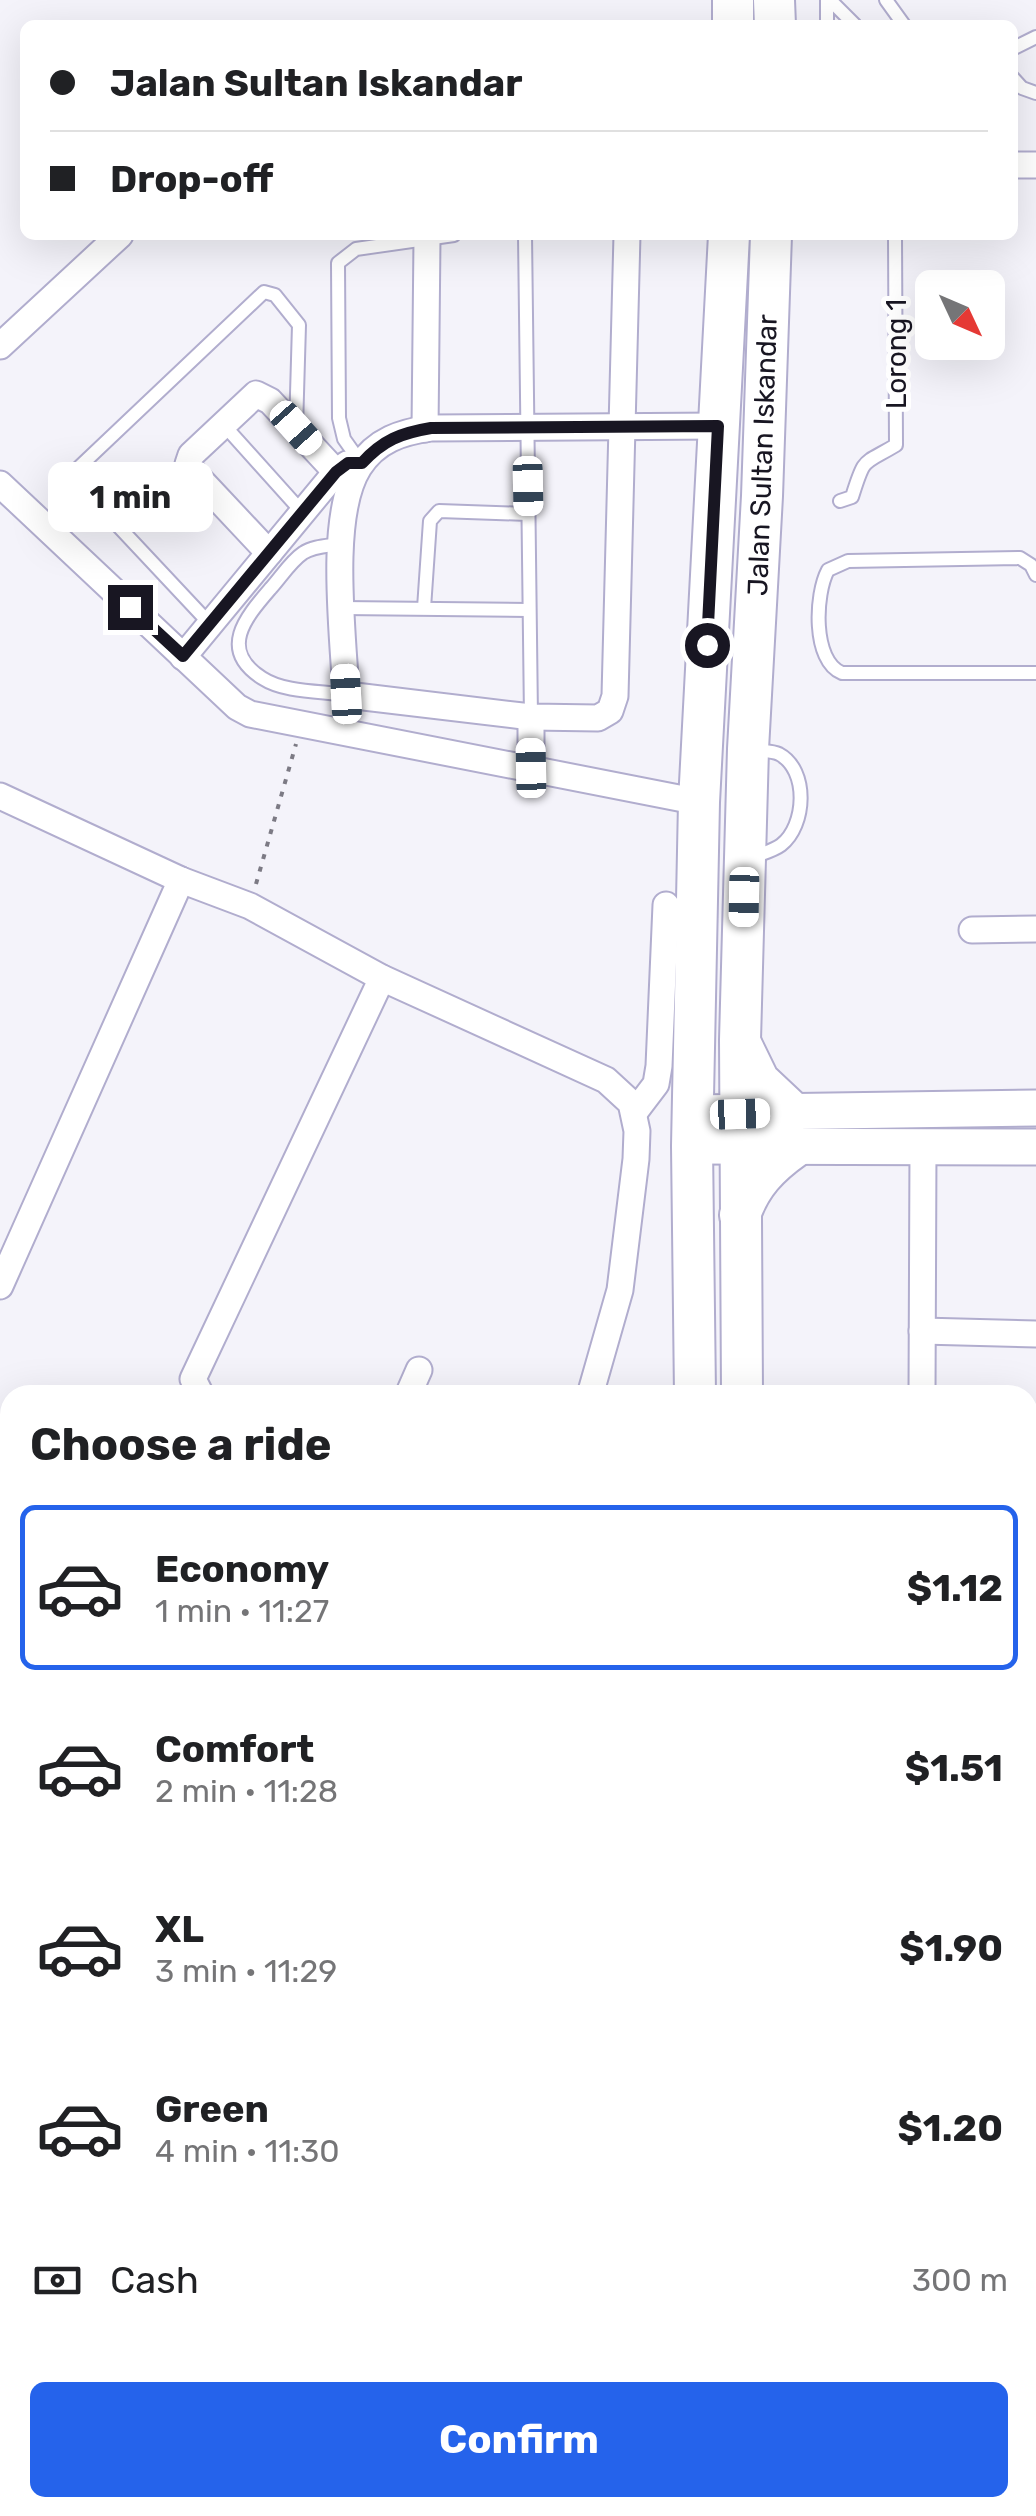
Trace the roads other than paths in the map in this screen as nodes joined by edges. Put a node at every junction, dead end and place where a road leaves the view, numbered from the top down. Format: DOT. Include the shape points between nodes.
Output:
graph roads {
  1 [pos="828,0"];
  2 [pos="850,20"];
  3 [pos="115,240"];
  4 [pos="420,240"];
  5 [pos="427,240"];
  6 [pos="525,240"];
  7 [pos="627,240"];
  8 [pos="729,240"];
  9 [pos="770,240"];
  10 [pos="895,240"];
  11 [pos="0,346"];
  12 [pos="223,424"];
  13 [pos="620,426"];
  14 [pos="718,426"];
  15 [pos="296,428"];
  16 [pos="425,429"];
  17 [pos="527,429"];
  18 [pos="362,463"];
  19 [pos="336,472"];
  20 [pos="0,484"];
  21 [pos="840,501"];
  22 [pos="303,512"];
  23 [pos="528,514"];
  24 [pos="340,544"];
  25 [pos="269,553"];
  26 [pos="1036,575"];
  27 [pos="342,608"];
  28 [pos="424,608"];
  29 [pos="529,610"];
  30 [pos="210,624"];
  31 [pos="183,656"];
  32 [pos="1036,673"];
  33 [pos="346,694"];
  34 [pos="530,717"];
  35 [pos="348,733"];
  36 [pos="748,749"];
  37 [pos="531,768"];
  38 [pos="0,796"];
  39 [pos="698,802"];
  40 [pos="744,861"];
  41 [pos="181,880"];
  42 [pos="666,905"];
  43 [pos="1036,929"];
  44 [pos="972,930"];
  45 [pos="382,978"];
  46 [pos="740,1040"];
  47 [pos="1036,1108"];
  48 [pos="634,1113"];
  49 [pos="793,1129"];
  50 [pos="693,1130"];
  51 [pos="739,1131"];
  52 [pos="1036,1147"];
  53 [pos="923,1148"];
  54 [pos="740,1215"];
  55 [pos="1,1281"];
  56 [pos="922,1331"];
  57 [pos="1036,1334"];
  58 [pos="420,1370"];
  59 [pos="196,1385"];
  60 [pos="413,1385"];
  61 [pos="593,1385"];
  62 [pos="695,1385"];
  63 [pos="742,1385"];
  64 [pos="922,1385"];
  1 -- 2 [label="lane"];
  3 -- 11 [label="street"];
  4 -- 18 [label="lane" via="356,249 338,263 339,418 344,439"];
  5 -- 16 [label="street"];
  6 -- 17 [label="lane"];
  7 -- 13 [label="street"];
  8 -- 14 [label="main road, Jalan Sultan Iskandar"];
  9 -- 36 [label="main road, Jalan Sultan Iskandar"];
  10 -- 21 [label="lane, Lorong 1" via="896,445 862,465 852,497"];
  12 -- 15 [label="street" via="256,394"];
  12 -- 22 [label="lane"];
  12 -- 25 [label="street" via="188,464"];
  13 -- 14 [label="street"];
  13 -- 17 [label="street"];
  13 -- 34 [label="street" via="615,696 610,711 598,718"];
  14 -- 39 [label="main road, Jalan Sultan Iskandar"];
  15 -- 19 [label="street"];
  15 -- 30 [label="lane" via="299,324 275,295 264,292 74,472"];
  16 -- 17 [label="street"];
  16 -- 18 [label="street" via="384,442"];
  17 -- 23 [label="lane"];
  18 -- 19 [label="street"];
  18 -- 24 [label="street" via="350,485"];
  19 -- 22 [label="street"];
  20 -- 31 [label="street"];
  22 -- 25 [label="street"];
  23 -- 28 [label="lane" via="434,515"];
  23 -- 29 [label="lane"];
  24 -- 27 [label="street"];
  24 -- 33 [label="lane" via="300,554 243,622 241,654 279,686"];
  25 -- 30 [label="street"];
  26 -- 32 [label="lane" via="1020,558 848,561 828,570 820,585 821,648 832,670"];
  27 -- 28 [label="lane"];
  27 -- 33 [label="street"];
  28 -- 29 [label="lane"];
  29 -- 34 [label="lane"];
  30 -- 31 [label="street"];
  31 -- 35 [label="street" via="237,707 265,719"];
  33 -- 34 [label="street"];
  33 -- 35 [label="street"];
  34 -- 37 [label="street"];
  35 -- 37 [label="street"];
  36 -- 40 [label="main road, Jalan Sultan Iskandar"];
  36 -- 40 [label="lane" via="778,753 791,766 800,802 792,832 780,846"];
  37 -- 39 [label="street"];
  38 -- 41 [label="street"];
  39 -- 50 [label="main road, Jalan Sultan Iskandar"];
  40 -- 46 [label="main road, Jalan Sultan Iskandar"];
  41 -- 45 [label="street" via="250,906"];
  41 -- 55 [label="street"];
  42 -- 48 [label="street" via="660,1066 650,1095"];
  43 -- 44 [label="street"];
  45 -- 48 [label="street" via="606,1080"];
  45 -- 59 [label="street" via="193,1379"];
  46 -- 49 [label="main road"];
  46 -- 51 [label="main road, Jalan Sultan Iskandar"];
  47 -- 49 [label="street"];
  48 -- 61 [label="street" via="636,1159 620,1290"];
  49 -- 51 [label="street"];
  49 -- 53 [label="street"];
  49 -- 54 [label="main road" via="747,1194"];
  50 -- 51 [label="street"];
  50 -- 62 [label="main road, Jalan Sultan Iskandar"];
  51 -- 54 [label="main road, Jalan Sultan Iskandar"];
  52 -- 53 [label="street"];
  53 -- 56 [label="street"];
  54 -- 63 [label="main road, Jalan Sultan Iskandar"];
  56 -- 57 [label="street"];
  56 -- 64 [label="street"];
  58 -- 60 [label="street"];
}
